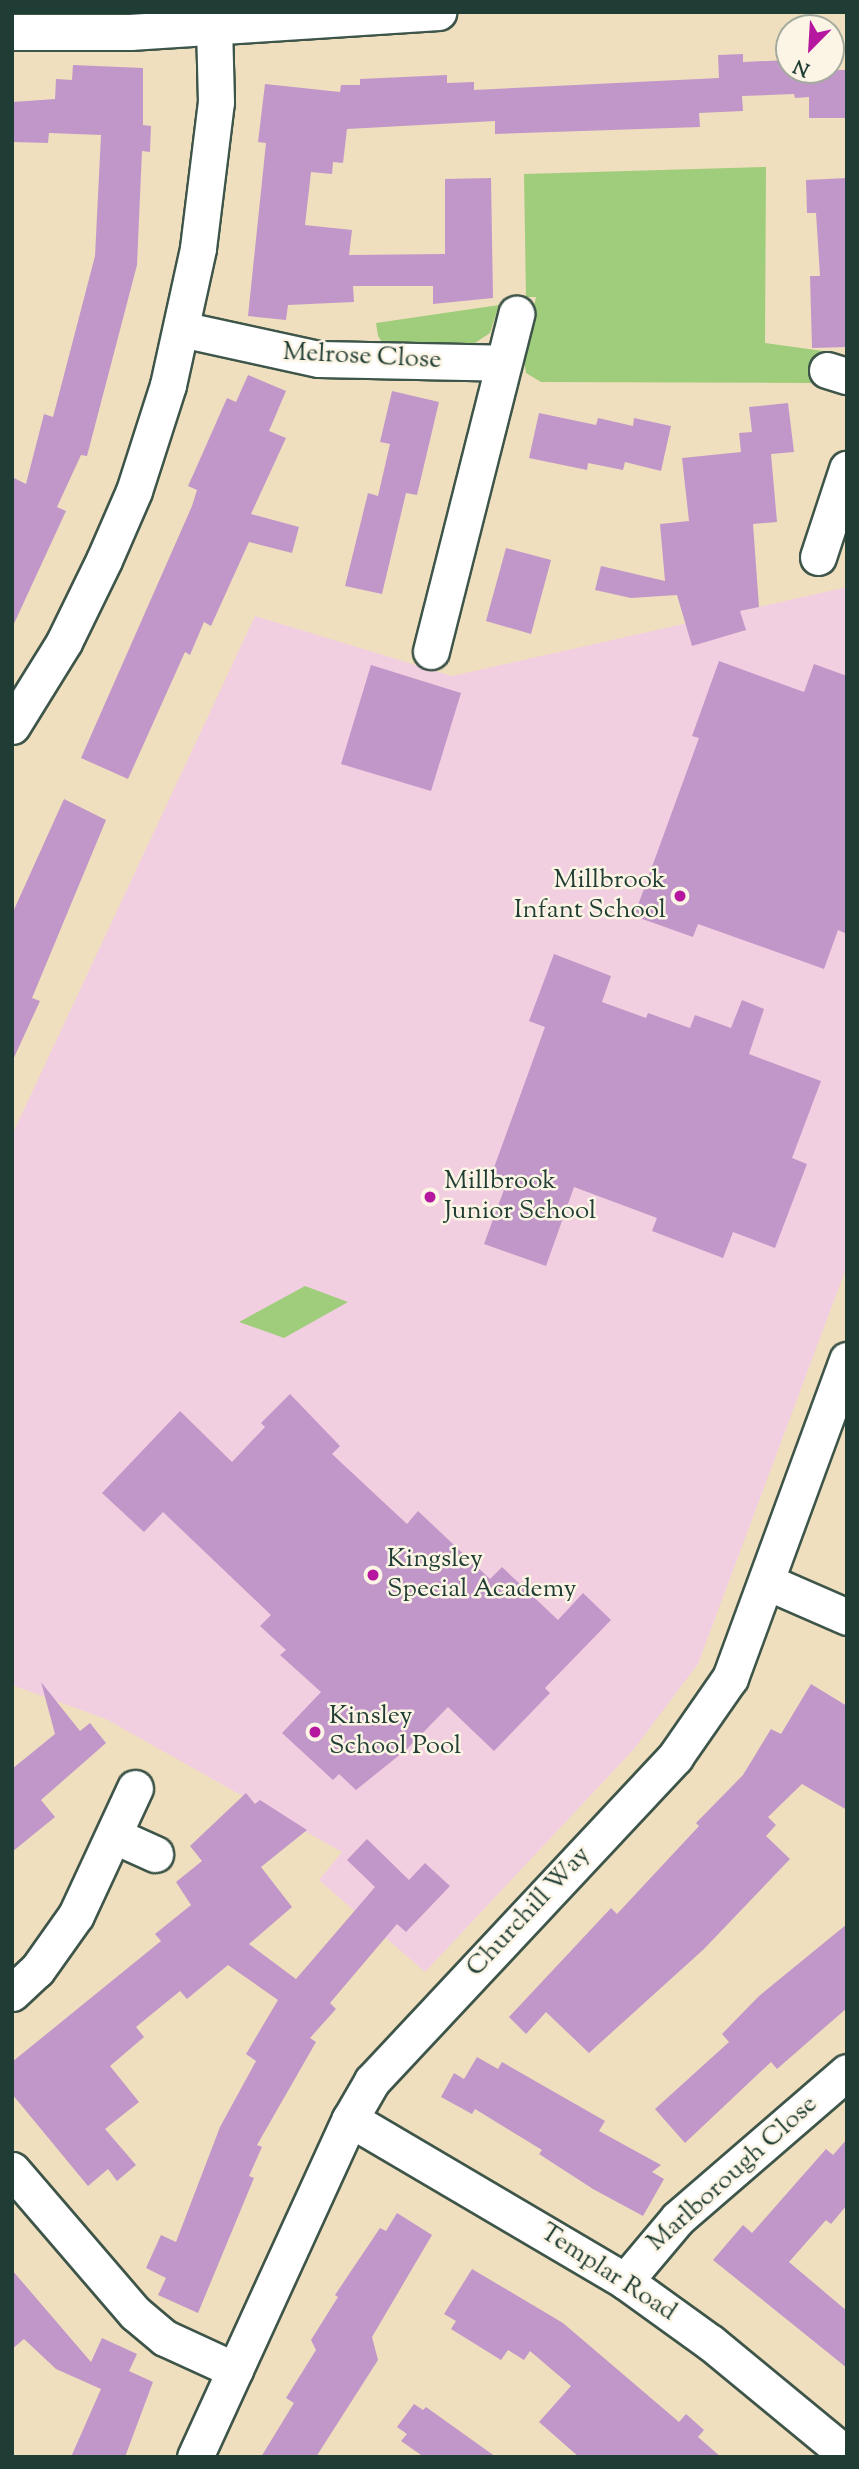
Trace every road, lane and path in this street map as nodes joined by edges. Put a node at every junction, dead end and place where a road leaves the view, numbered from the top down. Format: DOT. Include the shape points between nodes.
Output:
graph roads {
  1 [pos="438,12"];
  2 [pos="214,25"];
  3 [pos="15,26"];
  4 [pos="516,314"];
  5 [pos="181,329"];
  6 [pos="503,363"];
  7 [pos="847,469"];
  8 [pos="818,557"];
  9 [pos="431,651"];
  10 [pos="12,726"];
  11 [pos="847,1360"];
  12 [pos="767,1582"];
  13 [pos="847,1617"];
  14 [pos="135,1788"];
  15 [pos="116,1836"];
  16 [pos="155,1853"];
  17 [pos="12,1993"];
  18 [pos="847,2072"];
  19 [pos="350,2119"];
  20 [pos="12,2170"];
  21 [pos="625,2281"];
  22 [pos="235,2370"];
  23 [pos="847,2455"];
  24 [pos="195,2457"];
  1 -- 2 [label="street"];
  2 -- 3 [label="street" via="130,32"];
  2 -- 5 [label="street" via="216,102 198,248"];
  4 -- 6 [label="street"];
  5 -- 6 [label="street, Melrose Close" via="319,359"];
  5 -- 10 [label="street" via="134,491 64,642"];
  6 -- 9 [label="street"];
  7 -- 8 [label="street"];
  11 -- 12 [label="street, Churchill Way"];
  12 -- 13 [label="street"];
  12 -- 19 [label="street, Churchill Way" via="730,1678 675,1757 401,2045"];
  14 -- 15 [label="street"];
  15 -- 16 [label="street"];
  15 -- 17 [label="street" via="76,1915 37,1970"];
  18 -- 21 [label="street, Marlborough Close" via="678,2218"];
  19 -- 21 [label="street, Templar Road"];
  19 -- 22 [label="street, Churchill Way"];
  20 -- 22 [label="street" via="135,2314 165,2338"];
  21 -- 23 [label="street, Templar Road" via="711,2343"];
  22 -- 24 [label="street, Churchill Way"];
}
